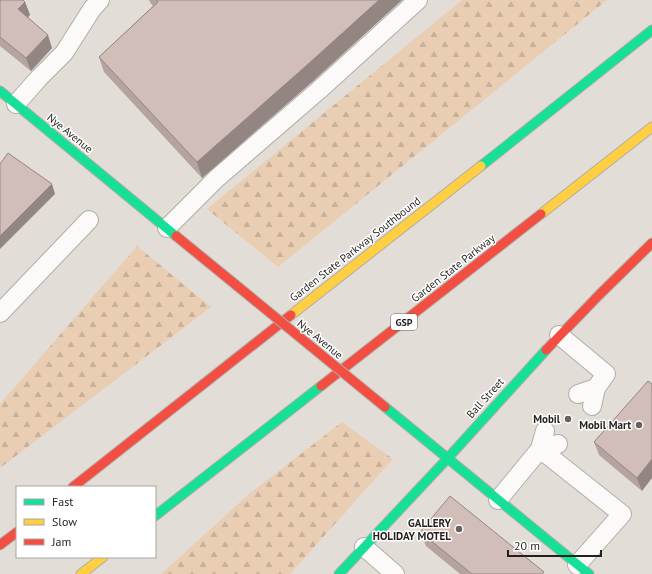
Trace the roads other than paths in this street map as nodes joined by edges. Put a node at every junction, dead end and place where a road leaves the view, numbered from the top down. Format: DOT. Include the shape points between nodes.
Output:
graph roads {
  1 [pos="418,0"];
  2 [pos="92,3"];
  3 [pos="652,30"];
  4 [pos="0,91"];
  5 [pos="16,104"];
  6 [pos="652,127"];
  7 [pos="89,220"];
  8 [pos="167,228"];
  9 [pos="652,243"];
  10 [pos="0,314"];
  11 [pos="559,335"];
  12 [pos="596,388"];
  13 [pos="578,394"];
  14 [pos="592,406"];
  15 [pos="545,431"];
  16 [pos="558,444"];
  17 [pos="540,449"];
  18 [pos="447,458"];
  19 [pos="74,486"];
  20 [pos="498,500"];
  21 [pos="156,515"];
  22 [pos="16,533"];
  23 [pos="0,545"];
  24 [pos="364,547"];
  25 [pos="101,558"];
  26 [pos="583,569"];
  27 [pos="81,574"];
  28 [pos="339,574"];
  29 [pos="395,574"];
  1 -- 8 [label="lane" via="216,179"];
  2 -- 5 [label="lane" via="64,53"];
  3 -- 19 [label="main road, Garden State Parkway Southbound"];
  4 -- 5 [label="main road, Nye Avenue"];
  5 -- 8 [label="main road, Nye Avenue"];
  6 -- 21 [label="main road, Garden State Parkway / GSP"];
  7 -- 10 [label="lane"];
  8 -- 18 [label="main road, Nye Avenue, bridge"];
  9 -- 11 [label="main road, Ball Street"];
  11 -- 12 [label="lane" via="606,374"];
  11 -- 18 [label="main road, Ball Street"];
  12 -- 13 [label="lane"];
  12 -- 14 [label="lane"];
  15 -- 17 [label="lane"];
  16 -- 17 [label="lane"];
  17 -- 20 [label="lane"];
  17 -- 26 [label="lane" via="622,514"];
  18 -- 20 [label="main road, Nye Avenue"];
  18 -- 24 [label="main road, Ball Street"];
  20 -- 26 [label="main road, Nye Avenue"];
  22 -- 23 [label="main road"];
  24 -- 28 [label="main road, Ball Street"];
  24 -- 29 [label="lane"];
  25 -- 27 [label="main road"];
}
